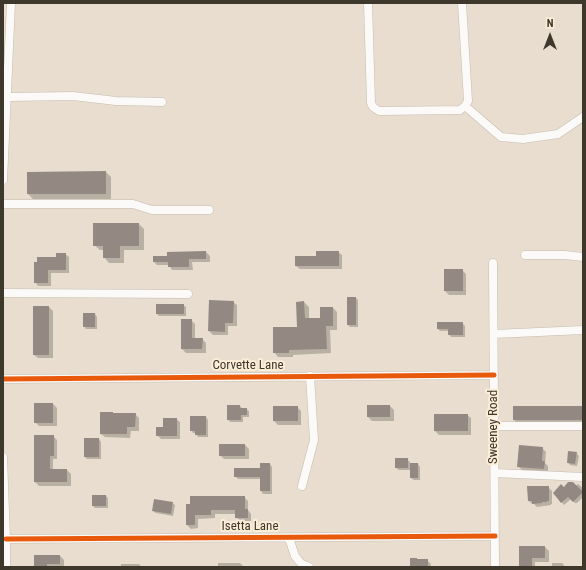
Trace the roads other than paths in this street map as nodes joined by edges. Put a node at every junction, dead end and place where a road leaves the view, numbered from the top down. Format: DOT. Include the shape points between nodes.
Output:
graph roads {
  1 [pos="12,3"];
  2 [pos="368,3"];
  3 [pos="462,3"];
  4 [pos="7,17"];
  5 [pos="7,97"];
  6 [pos="162,102"];
  7 [pos="465,106"];
  8 [pos="583,117"];
  9 [pos="4,126"];
  10 [pos="3,180"];
  11 [pos="3,204"];
  12 [pos="209,210"];
  13 [pos="525,255"];
  14 [pos="583,257"];
  15 [pos="493,263"];
  16 [pos="3,293"];
  17 [pos="188,294"];
  18 [pos="583,330"];
  19 [pos="494,334"];
  20 [pos="494,375"];
  21 [pos="310,376"];
  22 [pos="3,379"];
  23 [pos="494,426"];
  24 [pos="583,426"];
  25 [pos="3,457"];
  26 [pos="495,473"];
  27 [pos="583,477"];
  28 [pos="302,486"];
  29 [pos="3,487"];
  30 [pos="495,536"];
  31 [pos="287,538"];
  32 [pos="4,539"];
  33 [pos="6,567"];
  34 [pos="309,567"];
  35 [pos="495,567"];
  1 -- 4 [label="street"];
  2 -- 7 [label="street" via="373,107 379,111 460,110"];
  3 -- 7 [label="street" via="468,101"];
  4 -- 5 [label="street"];
  5 -- 6 [label="street" via="73,96 130,102"];
  5 -- 9 [label="street"];
  7 -- 8 [label="street" via="501,137 509,138 523,139 558,134"];
  9 -- 10 [label="street"];
  11 -- 12 [label="street" via="133,204 152,210"];
  13 -- 14 [label="street"];
  15 -- 19 [label="street, Sweeney Road"];
  16 -- 17 [label="street"];
  18 -- 19 [label="street"];
  19 -- 20 [label="street, Sweeney Road"];
  20 -- 21 [label="street, Corvette Lane"];
  20 -- 23 [label="street, Sweeney Road"];
  21 -- 22 [label="street, Corvette Lane"];
  21 -- 28 [label="street" via="314,440"];
  23 -- 24 [label="street"];
  23 -- 26 [label="street, Sweeney Road"];
  25 -- 29 [label="street"];
  26 -- 27 [label="street"];
  26 -- 30 [label="street, Sweeney Road"];
  29 -- 32 [label="street"];
  30 -- 31 [label="street, Isetta Lane"];
  30 -- 35 [label="street, Sweeney Road"];
  31 -- 32 [label="street, Isetta Lane"];
  31 -- 34 [label="street" via="295,556"];
  32 -- 33 [label="street"];
}
